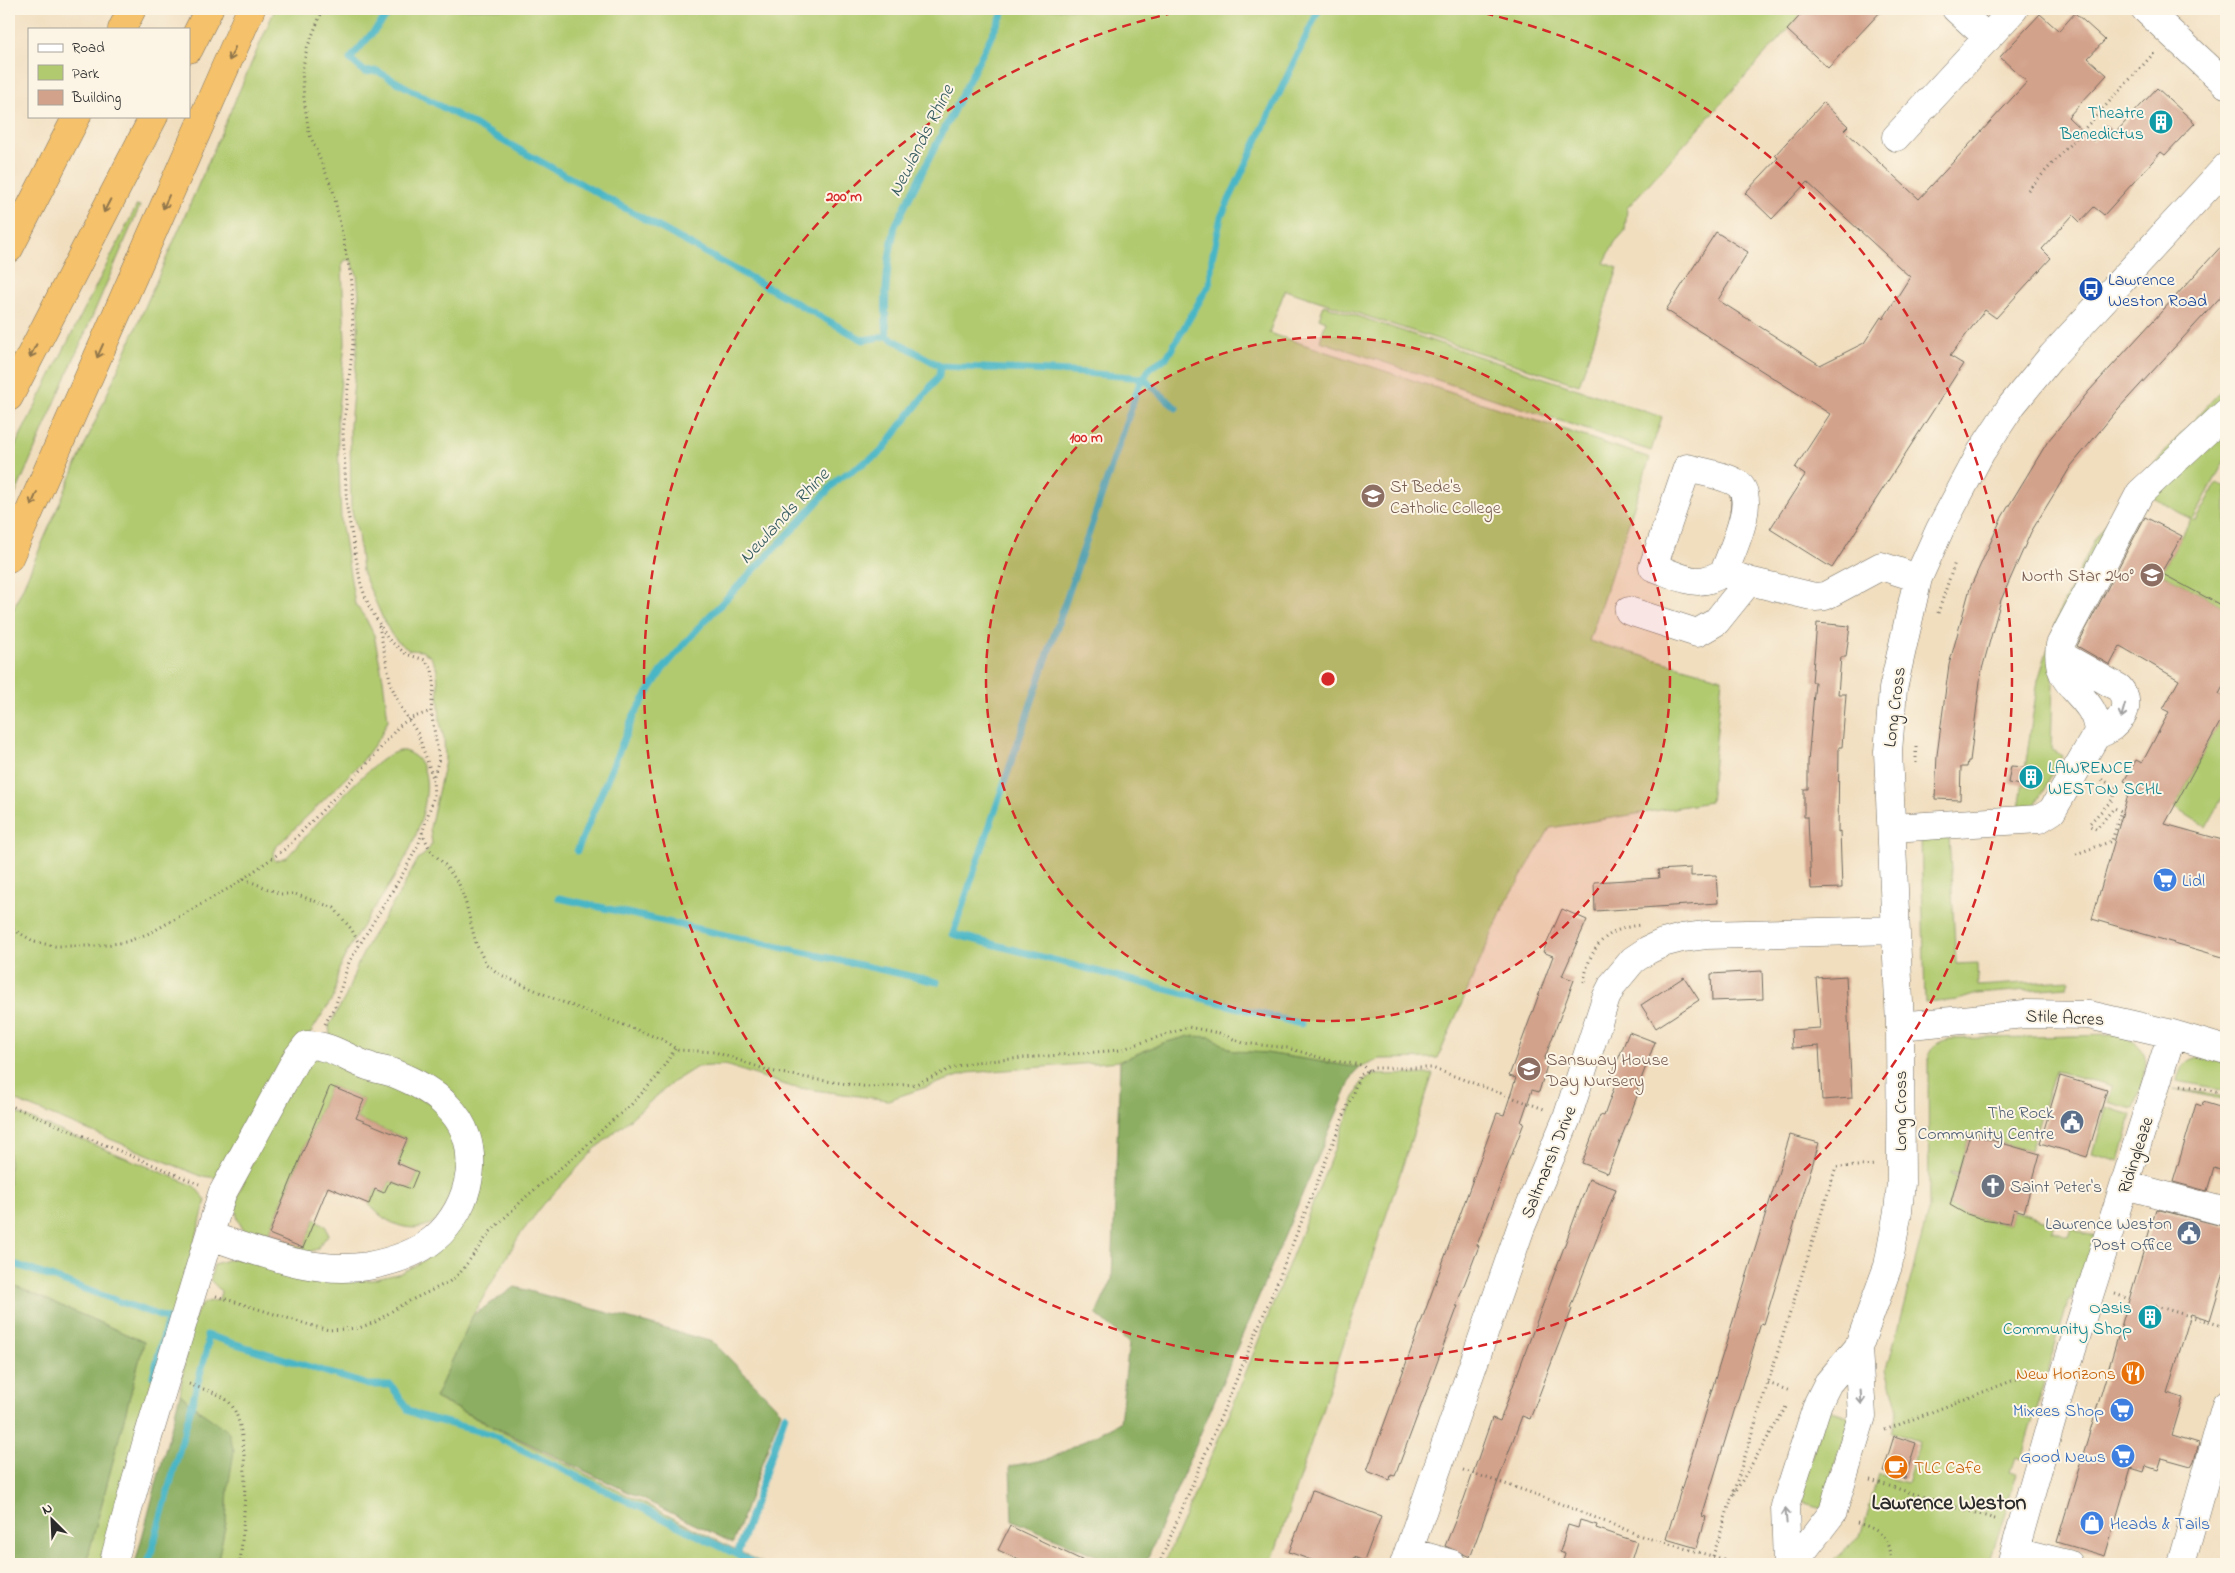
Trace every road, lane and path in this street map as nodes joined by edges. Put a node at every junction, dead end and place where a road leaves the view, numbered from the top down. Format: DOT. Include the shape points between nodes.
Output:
graph roads {
  1 [pos="132,9"];
  2 [pos="209,9"];
  3 [pos="251,9"];
  4 [pos="326,9"];
  5 [pos="1956,9"];
  6 [pos="2014,9"];
  7 [pos="2145,9"];
  8 [pos="122,28"];
  9 [pos="2172,33"];
  10 [pos="1988,38"];
  11 [pos="190,46"];
  12 [pos="2226,84"];
  13 [pos="76,118"];
  14 [pos="153,118"];
  15 [pos="1896,137"];
  16 [pos="63,144"];
  17 [pos="2226,167"];
  18 [pos="2028,190"];
  19 [pos="9,233"];
  20 [pos="9,250"];
  21 [pos="9,397"];
  22 [pos="2226,413"];
  23 [pos="1958,555"];
  24 [pos="9,558"];
  25 [pos="1918,578"];
  26 [pos="1629,611"];
  27 [pos="1936,621"];
  28 [pos="379,623"];
  29 [pos="2060,645"];
  30 [pos="2103,680"];
  31 [pos="2082,697"];
  32 [pos="431,711"];
  33 [pos="409,718"];
  34 [pos="1916,735"];
  35 [pos="2097,735"];
  36 [pos="2079,767"];
  37 [pos="1916,770"];
  38 [pos="433,779"];
  39 [pos="1892,828"];
  40 [pos="422,832"];
  41 [pos="2076,854"];
  42 [pos="244,878"];
  43 [pos="9,927"];
  44 [pos="1895,930"];
  45 [pos="360,944"];
  46 [pos="1900,1026"];
  47 [pos="2172,1034"];
  48 [pos="308,1045"];
  49 [pos="2226,1050"];
  50 [pos="1368,1071"];
  51 [pos="2159,1079"];
  52 [pos="2226,1093"];
  53 [pos="9,1105"];
  54 [pos="1567,1118"];
  55 [pos="1883,1165"];
  56 [pos="2125,1185"];
  57 [pos="222,1194"];
  58 [pos="2226,1212"];
  59 [pos="210,1236"];
  60 [pos="2156,1306"];
  61 [pos="2226,1328"];
  62 [pos="1858,1348"];
  63 [pos="2070,1359"];
  64 [pos="167,1377"];
  65 [pos="1768,1383"];
  66 [pos="1790,1392"];
  67 [pos="2226,1404"];
  68 [pos="1786,1407"];
  69 [pos="1884,1430"];
  70 [pos="1441,1462"];
  71 [pos="1870,1480"];
  72 [pos="1731,1500"];
  73 [pos="1857,1523"];
  74 [pos="2016,1547"];
  75 [pos="1713,1556"];
  76 [pos="1407,1558"];
  77 [pos="114,1564"];
  78 [pos="240,1564"];
  79 [pos="1159,1564"];
  80 [pos="1452,1564"];
  81 [pos="1741,1564"];
  82 [pos="1787,1564"];
  83 [pos="1793,1564"];
  84 [pos="1891,1564"];
  85 [pos="2068,1564"];
  86 [pos="2181,1564"];
  1 -- 8 [label="highway"];
  2 -- 11 [label="highway"];
  3 -- 24 [label="highway, one-way"];
  4 -- 28 [label="path" via="307,48 302,71 304,99 309,133 333,190 352,282 353,343 343,432 345,484 361,585"];
  5 -- 10 [label="street"];
  6 -- 10 [label="street"];
  7 -- 9 [label="street"];
  9 -- 12 [label="street"];
  9 -- 18 [label="path"];
  10 -- 15 [label="street"];
  13 -- 16 [label="highway"];
  14 -- 21 [label="highway, one-way"];
  16 -- 19 [label="highway"];
  16 -- 20 [label="highway"];
  17 -- 25 [label="street, Long Cross" via="2052,356 2012,405 1980,452"];
  22 -- 29 [label="street" via="2140,494"];
  23 -- 27 [label="path"];
  25 -- 26 [label="street" via="1881,566 1826,596 1815,596 1737,576 1716,622 1697,634"];
  25 -- 39 [label="street, Long Cross" via="1893,689 1888,752"];
  28 -- 32 [label="path" via="394,645 428,664 434,682"];
  28 -- 33 [label="path" via="391,686"];
  29 -- 30 [label="street" via="2064,657"];
  29 -- 31 [label="street" via="2063,675"];
  30 -- 31 [label="street" via="2084,682 2080,688"];
  30 -- 35 [label="street, one-way" via="2121,691 2125,707 2116,725"];
  31 -- 35 [label="street" via="2096,719"];
  32 -- 33 [label="path"];
  32 -- 38 [label="path" via="439,759"];
  33 -- 38 [label="path" via="423,746"];
  33 -- 42 [label="path" via="398,726 370,762 286,849"];
  34 -- 37 [label="path"];
  35 -- 36 [label="street"];
  36 -- 39 [label="street" via="2052,811 2044,818"];
  36 -- 41 [label="path" via="2116,788 2112,800 2090,826 2096,829 2114,808 2121,811 2112,841"];
  38 -- 40 [label="path" via="434,796"];
  39 -- 44 [label="street, Long Cross"];
  40 -- 45 [label="path" via="405,870"];
  40 -- 50 [label="path" via="430,850 445,864 458,884 476,944 491,969 557,1000 661,1039 678,1050 715,1052 770,1071 819,1080 869,1087 894,1086 916,1084 957,1066 975,1062 1120,1050 1188,1027 1219,1032 1243,1043 1288,1048 1328,1060 1362,1065"];
  42 -- 43 [label="path" via="152,932 126,942 55,946 35,942"];
  42 -- 45 [label="path" via="281,894 295,894 334,908"];
  44 -- 46 [label="street, Long Cross"];
  44 -- 54 [label="street, Saltmarsh Drive" via="1706,935 1682,938 1648,950 1625,968 1610,991"];
  45 -- 48 [label="path" via="349,962 326,1024"];
  46 -- 47 [label="street, Stile Acres" via="2008,1015 2080,1015"];
  46 -- 62 [label="street, Long Cross" via="1899,1204 1888,1266"];
  47 -- 49 [label="street, Stile Acres"];
  47 -- 51 [label="street, Ridingleaze"];
  48 -- 57 [label="street" via="296,1059"];
  48 -- 59 [label="street" via="322,1045 369,1067 392,1073 448,1106 464,1128 471,1152 466,1189 456,1212 432,1240 407,1254 368,1266 320,1267 294,1263"];
  50 -- 54 [label="path" via="1374,1068 1432,1068"];
  50 -- 79 [label="path" via="1360,1075"];
  51 -- 52 [label="path"];
  51 -- 56 [label="street, Ridingleaze"];
  53 -- 57 [label="path"];
  54 -- 70 [label="street, Saltmarsh Drive" via="1522,1227"];
  55 -- 65 [label="path" via="1836,1167"];
  56 -- 58 [label="street"];
  56 -- 63 [label="street, Ridingleaze"];
  57 -- 59 [label="street"];
  59 -- 64 [label="street"];
  60 -- 61 [label="path"];
  82 -- 62 [label="street, Long Cross, one-way" via="1785,1506 1818,1403 1828,1383"];
  62 -- 83 [label="street, Long Cross, one-way" via="1862,1416 1833,1512"];
  63 -- 69 [label="path"];
  63 -- 74 [label="street, Ridingleaze"];
  64 -- 77 [label="street"];
  64 -- 78 [label="path" via="214,1393 232,1406 244,1448"];
  65 -- 66 [label="path"];
  65 -- 72 [label="path"];
  67 -- 86 [label="street"];
  68 -- 72 [label="path"];
  70 -- 75 [label="path" via="1538,1495 1644,1537"];
  70 -- 76 [label="street, Saltmarsh Drive"];
  71 -- 74 [label="path"];
  72 -- 75 [label="path"];
  73 -- 84 [label="path" via="1876,1530 1885,1538 1890,1548"];
  74 -- 85 [label="street"];
  75 -- 81 [label="path"];
  76 -- 80 [label="street"];
}
